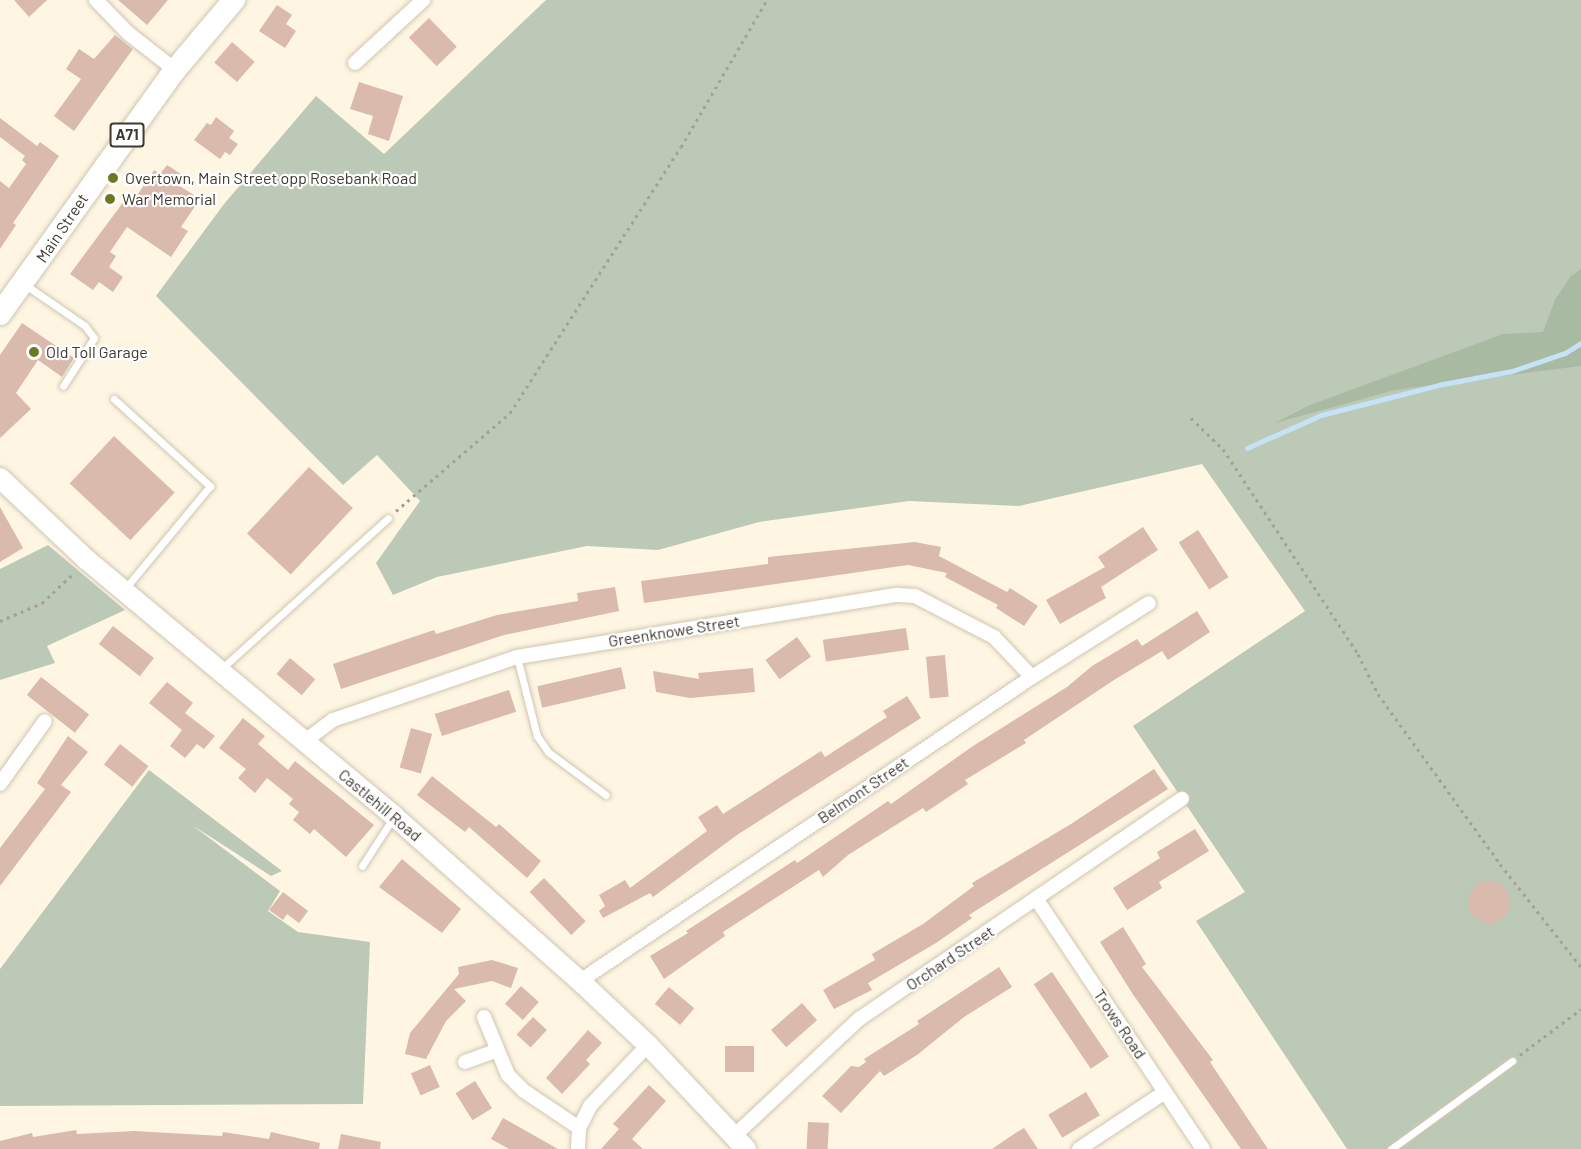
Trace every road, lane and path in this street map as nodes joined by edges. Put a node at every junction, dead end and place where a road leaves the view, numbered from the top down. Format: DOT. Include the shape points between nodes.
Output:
graph roads {
  1 [pos="96,0"];
  2 [pos="234,0"];
  3 [pos="423,0"];
  4 [pos="767,0"];
  5 [pos="355,63"];
  6 [pos="175,70"];
  7 [pos="24,284"];
  8 [pos="0,314"];
  9 [pos="63,386"];
  10 [pos="114,399"];
  11 [pos="1191,418"];
  12 [pos="0,478"];
  13 [pos="388,518"];
  14 [pos="87,560"];
  15 [pos="124,590"];
  16 [pos="1149,603"];
  17 [pos="0,621"];
  18 [pos="517,657"];
  19 [pos="219,671"];
  20 [pos="1032,677"];
  21 [pos="45,721"];
  22 [pos="304,741"];
  23 [pos="0,784"];
  24 [pos="606,795"];
  25 [pos="1182,799"];
  26 [pos="394,816"];
  27 [pos="362,866"];
  28 [pos="1037,900"];
  29 [pos="1581,967"];
  30 [pos="580,981"];
  31 [pos="1581,1009"];
  32 [pos="484,1017"];
  33 [pos="648,1045"];
  34 [pos="496,1051"];
  35 [pos="1512,1061"];
  36 [pos="465,1062"];
  37 [pos="1165,1092"];
  38 [pos="579,1128"];
  39 [pos="740,1142"];
  40 [pos="578,1149"];
  41 [pos="1079,1149"];
  42 [pos="1203,1149"];
  43 [pos="1391,1149"];
  1 -- 6 [label="street" via="128,33"];
  2 -- 6 [label="main road, Main Street / A71"];
  3 -- 5 [label="street"];
  4 -- 13 [label="path" via="681,147 510,412"];
  6 -- 7 [label="main road, Main Street / A71" via="69,215"];
  7 -- 8 [label="main road, Main Street / A71"];
  7 -- 9 [label="lane" via="85,326 94,338"];
  10 -- 15 [label="lane" via="210,486"];
  11 -- 29 [label="path" via="1223,449 1358,654 1378,694 1500,864"];
  12 -- 14 [label="main road, Castlehill Road"];
  13 -- 19 [label="lane"];
  14 -- 15 [label="main road, Castlehill Road"];
  14 -- 17 [label="path" via="42,603"];
  15 -- 19 [label="main road, Castlehill Road"];
  16 -- 20 [label="street, Belmont Street"];
  18 -- 20 [label="street, Greenknowe Street" via="897,595 915,596 994,637"];
  18 -- 22 [label="street, Greenknowe Street" via="333,720"];
  18 -- 24 [label="lane" via="537,736 548,752"];
  19 -- 22 [label="main road, Castlehill Road"];
  20 -- 30 [label="street, Belmont Street"];
  21 -- 23 [label="street"];
  22 -- 26 [label="main road, Castlehill Road"];
  25 -- 28 [label="street, Orchard Street"];
  26 -- 27 [label="lane"];
  26 -- 30 [label="main road, Castlehill Road"];
  28 -- 37 [label="street, Trows Road"];
  28 -- 39 [label="street, Orchard Street" via="859,1019"];
  30 -- 33 [label="main road, Castlehill Road"];
  31 -- 35 [label="path"];
  32 -- 34 [label="street"];
  33 -- 38 [label="street" via="602,1091"];
  33 -- 39 [label="main road, Castlehill Road"];
  34 -- 36 [label="street"];
  34 -- 38 [label="street" via="508,1076 524,1091"];
  35 -- 43 [label="lane"];
  37 -- 41 [label="street"];
  37 -- 42 [label="street, Trows Road"];
  38 -- 40 [label="street"];
}
